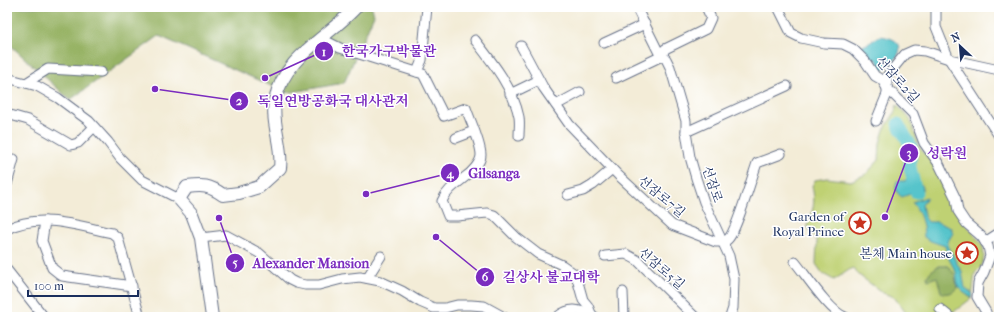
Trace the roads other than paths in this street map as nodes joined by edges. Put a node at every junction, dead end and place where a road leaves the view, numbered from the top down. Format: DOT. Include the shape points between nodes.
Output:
graph roads {
  1 [pos="356,7"];
  2 [pos="418,7"];
  3 [pos="422,7"];
  4 [pos="427,7"];
  5 [pos="636,7"];
  6 [pos="706,7"];
  7 [pos="778,7"];
  8 [pos="936,7"];
  9 [pos="645,24"];
  10 [pos="320,38"];
  11 [pos="475,40"];
  12 [pos="604,43"];
  13 [pos="521,46"];
  14 [pos="662,56"];
  15 [pos="949,59"];
  16 [pos="999,70"];
  17 [pos="101,72"];
  18 [pos="417,72"];
  19 [pos="7,78"];
  20 [pos="616,78"];
  21 [pos="540,80"];
  22 [pos="26,83"];
  23 [pos="787,86"];
  24 [pos="888,88"];
  25 [pos="580,92"];
  26 [pos="510,94"];
  27 [pos="556,105"];
  28 [pos="7,114"];
  29 [pos="876,121"];
  30 [pos="94,127"];
  31 [pos="474,131"];
  32 [pos="686,132"];
  33 [pos="520,136"];
  34 [pos="999,136"];
  35 [pos="456,138"];
  36 [pos="781,154"];
  37 [pos="14,159"];
  38 [pos="612,169"];
  39 [pos="7,184"];
  40 [pos="568,195"];
  41 [pos="179,199"];
  42 [pos="45,221"];
  43 [pos="7,228"];
  44 [pos="999,233"];
  45 [pos="201,238"];
  46 [pos="723,242"];
  47 [pos="985,242"];
  48 [pos="381,256"];
  49 [pos="605,256"];
  50 [pos="795,262"];
  51 [pos="7,270"];
  52 [pos="366,278"];
  53 [pos="132,286"];
  54 [pos="623,292"];
  55 [pos="940,309"];
  56 [pos="594,316"];
  57 [pos="44,317"];
  58 [pos="140,317"];
  59 [pos="212,317"];
  60 [pos="504,317"];
  61 [pos="556,317"];
  62 [pos="624,317"];
  63 [pos="695,317"];
  64 [pos="730,317"];
  65 [pos="845,317"];
  66 [pos="950,317"];
  67 [pos="987,317"];
  1 -- 10 [label="main road"];
  2 -- 3 [label="street"];
  4 -- 18 [label="street" via="422,60"];
  5 -- 9 [label="street, 선잠로"];
  6 -- 14 [label="street" via="710,18 706,29 665,49"];
  7 -- 24 [label="street, 선잠로2길" via="791,33 824,43 843,44 853,49"];
  8 -- 15 [label="street" via="936,27"];
  9 -- 12 [label="street"];
  9 -- 14 [label="street, 선잠로"];
  10 -- 18 [label="street" via="340,48"];
  10 -- 41 [label="main road" via="306,50 285,76 275,102 274,122 281,158 280,168 258,187 239,193 223,195 214,188 204,185 187,186"];
  11 -- 26 [label="street"];
  13 -- 21 [label="street, 선잠로7길"];
  14 -- 20 [label="street"];
  14 -- 32 [label="street, 선잠로" via="666,59 674,80 686,121"];
  15 -- 16 [label="street"];
  15 -- 24 [label="street" via="926,51 914,50 905,54 887,76"];
  15 -- 34 [label="street"];
  17 -- 22 [label="street" via="48,69"];
  18 -- 31 [label="street" via="423,74 444,116 466,108"];
  19 -- 22 [label="street"];
  21 -- 26 [label="street"];
  21 -- 27 [label="street, 선잠로7길"];
  22 -- 30 [label="street" via="58,98"];
  23 -- 32 [label="street"];
  24 -- 29 [label="street"];
  24 -- 47 [label="street, 선잠로2길" via="913,114 924,143 939,164 956,199 958,211"];
  25 -- 27 [label="street"];
  26 -- 33 [label="street" via="519,119"];
  27 -- 38 [label="street, 선잠로7길" via="569,124"];
  28 -- 30 [label="street" via="28,120 71,145 78,143"];
  30 -- 41 [label="street" via="142,180"];
  31 -- 35 [label="street"];
  31 -- 56 [label="street" via="481,156 468,175 446,192 442,201 448,216 487,213 494,215 516,238 538,254 562,264 576,275 583,300"];
  32 -- 46 [label="street, 선잠로" via="690,157 704,202"];
  36 -- 46 [label="street, 선잠로" via="757,162 738,220 728,239"];
  37 -- 39 [label="street"];
  38 -- 40 [label="street" via="583,191"];
  38 -- 46 [label="street, 선잠로7길" via="672,225 716,242"];
  41 -- 45 [label="main road" via="192,214"];
  42 -- 43 [label="street" via="36,220"];
  42 -- 53 [label="street" via="112,233 118,238"];
  42 -- 53 [label="street" via="42,240 52,268 62,276"];
  44 -- 47 [label="street"];
  45 -- 52 [label="street" via="226,235 259,253 296,283 319,285 360,276"];
  45 -- 59 [label="main road"];
  46 -- 64 [label="street, 선잠로" via="734,279 733,308"];
  47 -- 67 [label="street" via="990,256 978,283 976,297"];
  48 -- 52 [label="street"];
  49 -- 63 [label="street, 선잠로5길" via="626,254 638,260"];
  50 -- 65 [label="street" via="828,303"];
  51 -- 57 [label="street"];
  52 -- 60 [label="street" via="402,291 434,308 457,305 484,306"];
  53 -- 58 [label="street"];
  54 -- 62 [label="street"];
  55 -- 66 [label="street"];
  56 -- 61 [label="street" via="581,310 572,310"];
}
